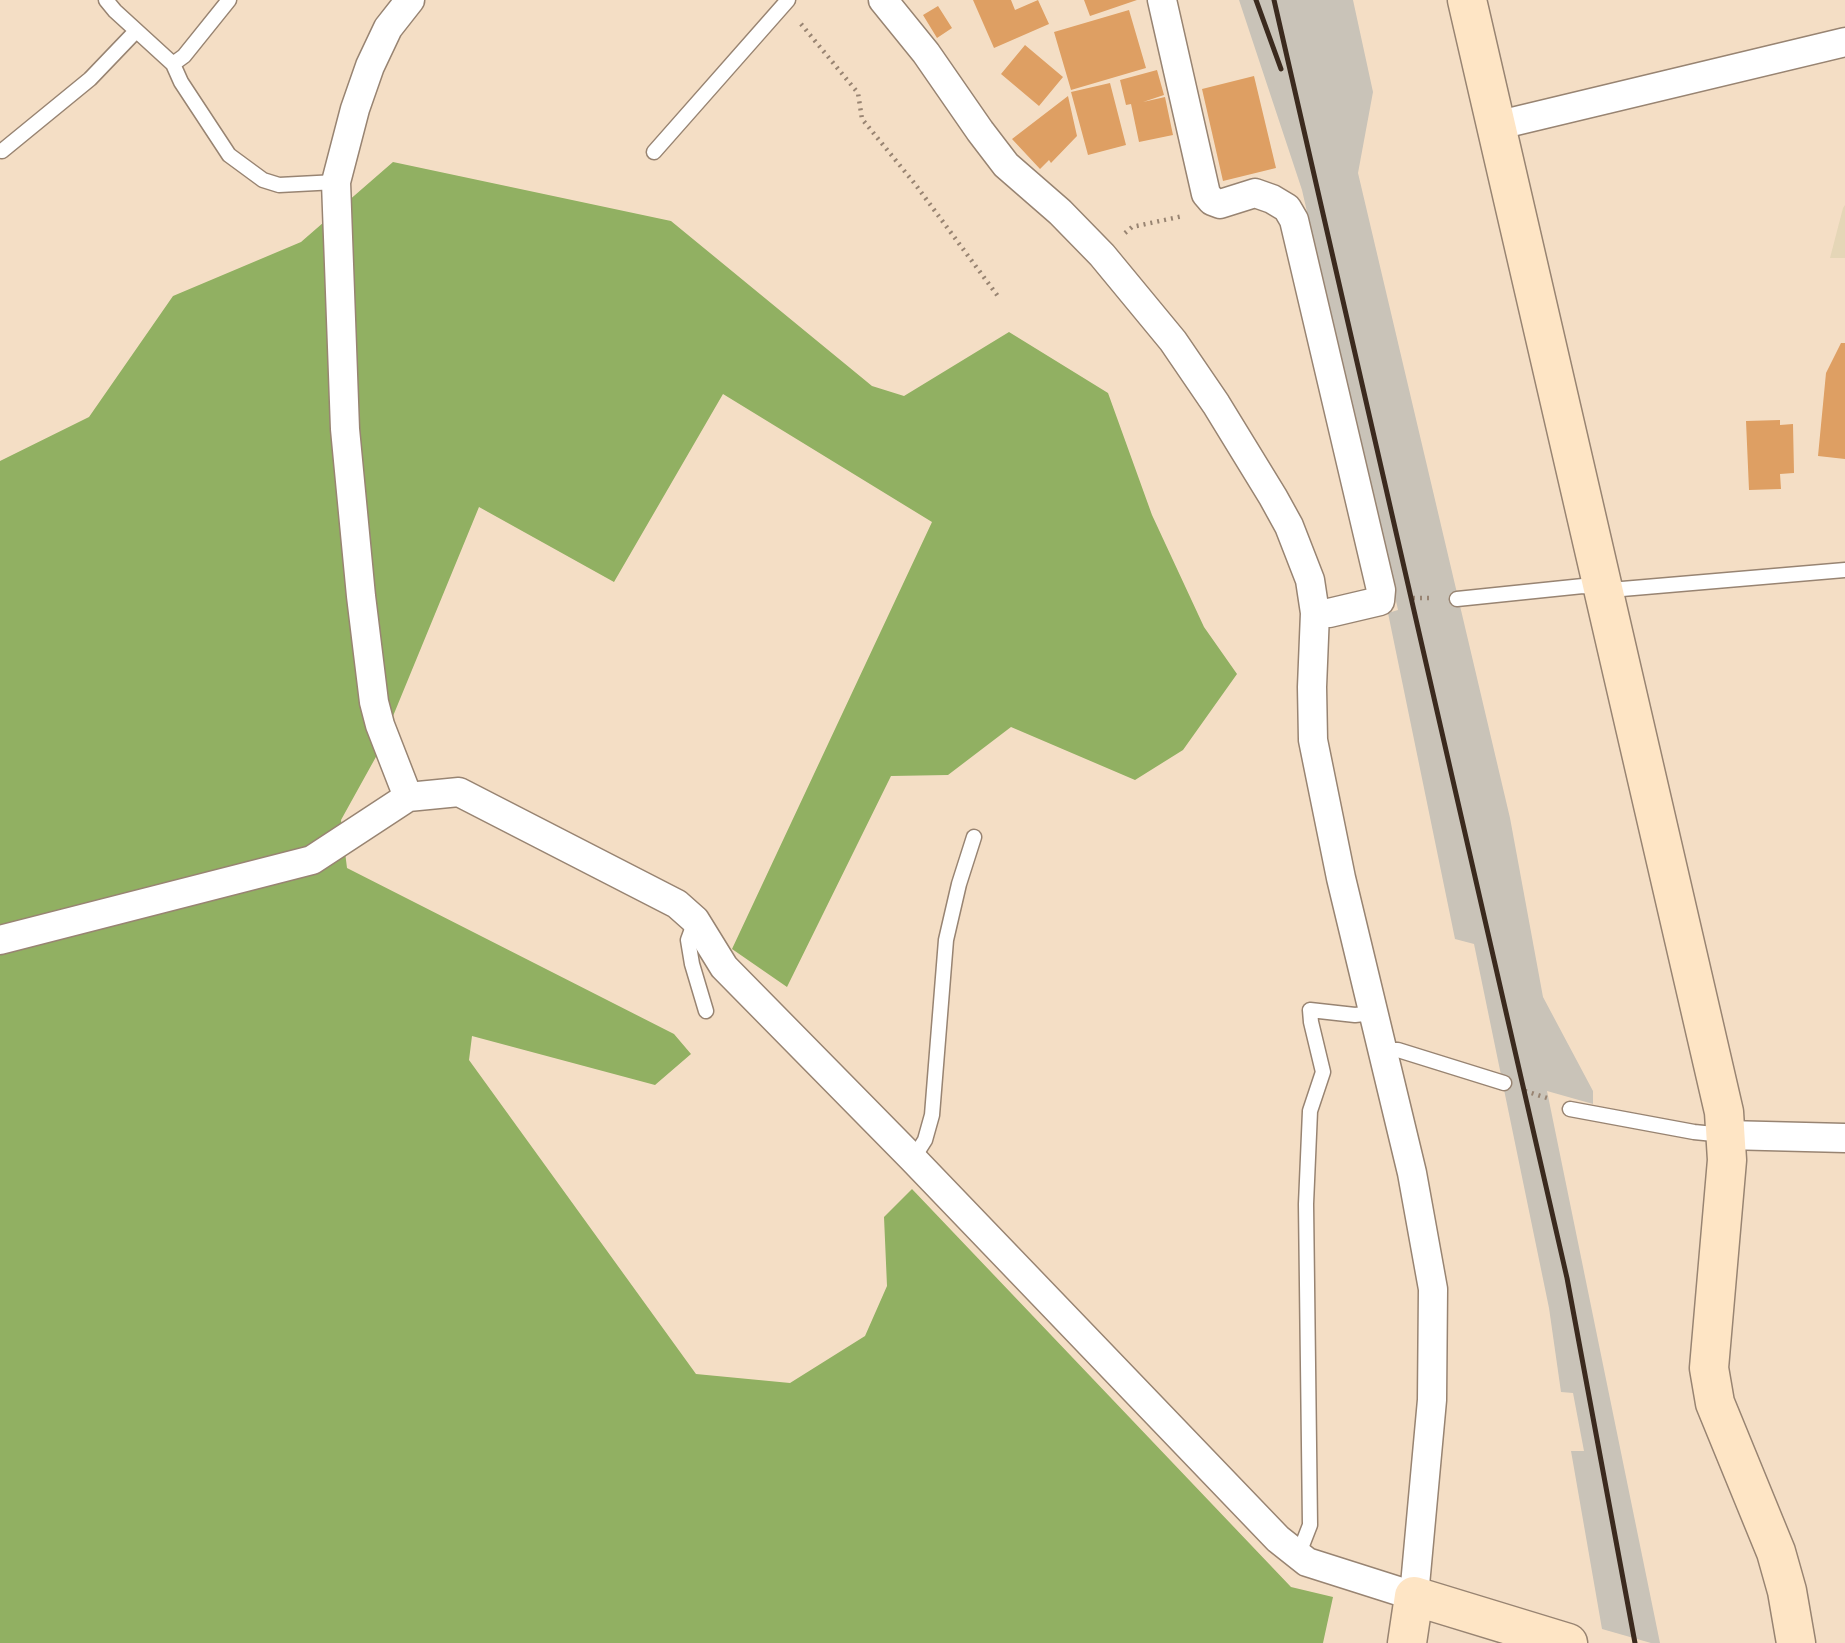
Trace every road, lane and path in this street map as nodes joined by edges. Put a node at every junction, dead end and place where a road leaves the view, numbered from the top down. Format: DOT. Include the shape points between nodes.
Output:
graph roads {
  1 [pos="106,0"];
  2 [pos="229,0"];
  3 [pos="411,0"];
  4 [pos="788,0"];
  5 [pos="883,0"];
  6 [pos="1162,0"];
  7 [pos="1466,0"];
  8 [pos="800,19"];
  9 [pos="136,31"];
  10 [pos="1845,42"];
  11 [pos="173,64"];
  12 [pos="1495,126"];
  13 [pos="2,151"];
  14 [pos="654,152"];
  15 [pos="336,182"];
  16 [pos="1212,201"];
  17 [pos="1102,254"];
  18 [pos="1000,299"];
  19 [pos="1845,570"];
  20 [pos="1601,587"];
  21 [pos="1457,599"];
  22 [pos="1380,601"];
  23 [pos="1315,613"];
  24 [pos="408,797"];
  25 [pos="974,837"];
  26 [pos="695,920"];
  27 [pos="0,940"];
  28 [pos="706,1012"];
  29 [pos="1373,1013"];
  30 [pos="1383,1051"];
  31 [pos="1504,1083"];
  32 [pos="1570,1109"];
  33 [pos="1726,1135"];
  34 [pos="1845,1138"];
  35 [pos="913,1158"];
  36 [pos="1293,1553"];
  37 [pos="1414,1596"];
  38 [pos="1407,1643"];
  39 [pos="1568,1643"];
  40 [pos="1796,1643"];
  1 -- 9 [label="lane"];
  2 -- 11 [label="lane"];
  3 -- 15 [label="street" via="388,28 370,66"];
  4 -- 14 [label="lane"];
  5 -- 17 [label="street" via="933,61 1006,165"];
  6 -- 16 [label="street" via="1206,194"];
  7 -- 12 [label="street"];
  8 -- 18 [label="path" via="858,93 862,119"];
  9 -- 11 [label="lane"];
  9 -- 13 [label="lane" via="90,79"];
  10 -- 12 [label="street"];
  11 -- 15 [label="lane" via="229,155 263,180 279,185"];
  12 -- 20 [label="street"];
  15 -- 24 [label="street" via="345,429 361,596 374,702"];
  16 -- 17 [label="path" via="1193,213 1132,227"];
  16 -- 22 [label="street" via="1220,204 1255,193 1287,208 1294,220 1381,583"];
  17 -- 23 [label="street" via="1173,341 1252,461 1289,526 1314,597"];
  19 -- 20 [label="lane"];
  20 -- 21 [label="lane"];
  20 -- 33 [label="street"];
  21 -- 22 [label="path"];
  22 -- 23 [label="street"];
  23 -- 29 [label="street" via="1313,740"];
  24 -- 26 [label="street" via="459,792 677,904"];
  24 -- 27 [label="street" via="312,860"];
  25 -- 35 [label="lane" via="946,940 932,1115 925,1140"];
  26 -- 28 [label="lane" via="688,940"];
  26 -- 35 [label="street" via="724,967"];
  29 -- 30 [label="street"];
  29 -- 36 [label="lane" via="1310,1010 1323,1072 1310,1111 1306,1204 1310,1525"];
  30 -- 31 [label="lane" via="1398,1050"];
  30 -- 37 [label="street" via="1433,1289 1432,1400"];
  31 -- 32 [label="path"];
  32 -- 33 [label="lane"];
  33 -- 34 [label="street"];
  33 -- 40 [label="street" via="1709,1368 1714,1403 1776,1552"];
  35 -- 36 [label="street"];
  36 -- 37 [label="street" via="1328,1570"];
  37 -- 38 [label="street"];
  37 -- 39 [label="street"];
}
